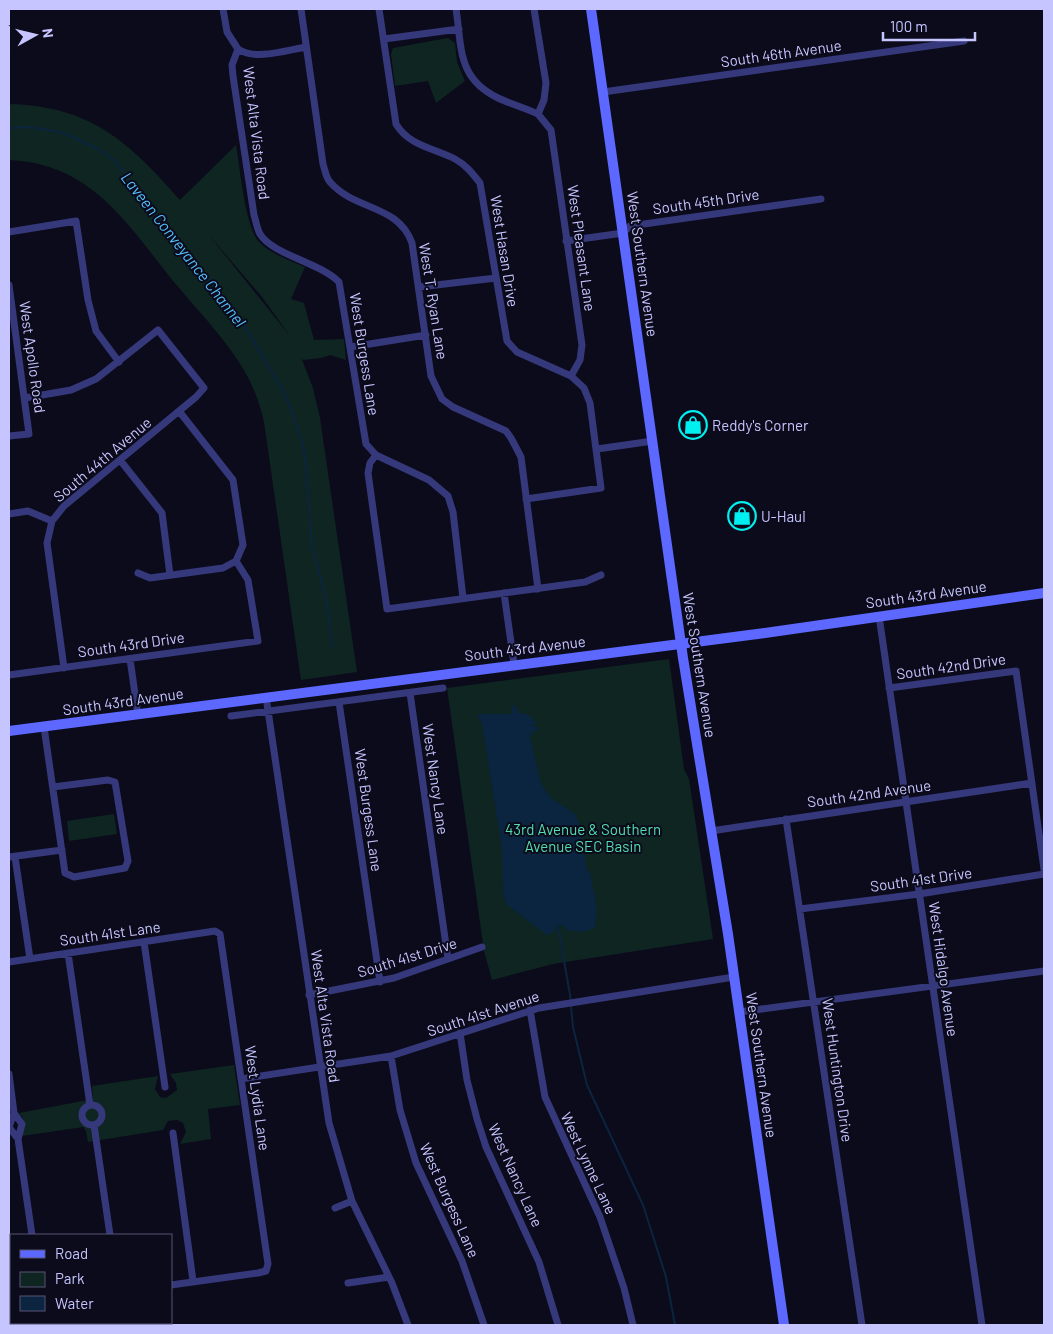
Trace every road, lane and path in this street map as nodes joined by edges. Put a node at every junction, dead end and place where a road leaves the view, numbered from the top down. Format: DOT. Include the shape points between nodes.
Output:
graph roads {
  1 [pos="223,9"];
  2 [pos="301,9"];
  3 [pos="379,9"];
  4 [pos="456,9"];
  5 [pos="534,9"];
  6 [pos="591,9"];
  7 [pos="459,29"];
  8 [pos="384,39"];
  9 [pos="964,41"];
  10 [pos="306,47"];
  11 [pos="238,49"];
  12 [pos="603,92"];
  13 [pos="538,114"];
  14 [pos="822,199"];
  15 [pos="9,232"];
  16 [pos="623,233"];
  17 [pos="566,241"];
  18 [pos="330,273"];
  19 [pos="496,278"];
  20 [pos="9,285"];
  21 [pos="419,287"];
  22 [pos="426,335"];
  23 [pos="350,347"];
  24 [pos="119,362"];
  25 [pos="571,376"];
  26 [pos="26,398"];
  27 [pos="179,411"];
  28 [pos="9,436"];
  29 [pos="653,441"];
  30 [pos="597,449"];
  31 [pos="376,455"];
  32 [pos="120,460"];
  33 [pos="526,499"];
  34 [pos="9,514"];
  35 [pos="52,521"];
  36 [pos="236,561"];
  37 [pos="138,573"];
  38 [pos="601,575"];
  39 [pos="170,576"];
  40 [pos="538,589"];
  41 [pos="504,593"];
  42 [pos="1044,593"];
  43 [pos="463,598"];
  44 [pos="879,616"];
  45 [pos="681,644"];
  46 [pos="130,658"];
  47 [pos="514,664"];
  48 [pos="64,668"];
  49 [pos="9,675"];
  50 [pos="443,688"];
  51 [pos="889,688"];
  52 [pos="410,693"];
  53 [pos="266,697"];
  54 [pos="339,702"];
  55 [pos="268,711"];
  56 [pos="138,715"];
  57 [pos="231,716"];
  58 [pos="44,726"];
  59 [pos="9,731"];
  60 [pos="1032,783"];
  61 [pos="53,787"];
  62 [pos="906,801"];
  63 [pos="786,819"];
  64 [pos="711,830"];
  65 [pos="62,850"];
  66 [pos="12,857"];
  67 [pos="1044,869"];
  68 [pos="1044,874"];
  69 [pos="919,894"];
  70 [pos="800,909"];
  71 [pos="215,931"];
  72 [pos="144,942"];
  73 [pos="482,947"];
  74 [pos="68,953"];
  75 [pos="30,959"];
  76 [pos="448,959"];
  77 [pos="9,962"];
  78 [pos="1044,971"];
  79 [pos="734,977"];
  80 [pos="380,982"];
  81 [pos="933,986"];
  82 [pos="309,995"];
  83 [pos="814,1003"];
  84 [pos="530,1010"];
  85 [pos="739,1012"];
  86 [pos="460,1033"];
  87 [pos="391,1056"];
  88 [pos="319,1068"];
  89 [pos="9,1074"];
  90 [pos="241,1079"];
  91 [pos="165,1088"];
  92 [pos="90,1105"];
  93 [pos="14,1113"];
  94 [pos="94,1126"];
  95 [pos="173,1133"];
  96 [pos="18,1139"];
  97 [pos="352,1201"];
  98 [pos="335,1208"];
  99 [pos="32,1234"];
  100 [pos="110,1234"];
  101 [pos="389,1277"];
  102 [pos="193,1281"];
  103 [pos="348,1283"];
  104 [pos="172,1285"];
  105 [pos="408,1325"];
  106 [pos="484,1325"];
  107 [pos="558,1325"];
  108 [pos="633,1325"];
  109 [pos="784,1325"];
  110 [pos="862,1325"];
  111 [pos="982,1325"];
  1 -- 11 [label="street, West Alta Vista Road" via="227,32"];
  2 -- 10 [label="street"];
  3 -- 8 [label="street"];
  4 -- 7 [label="street"];
  5 -- 13 [label="street" via="546,83"];
  6 -- 12 [label="main road, West Southern Avenue"];
  7 -- 8 [label="street"];
  7 -- 13 [label="street" via="467,73 479,86 497,98"];
  8 -- 19 [label="street, West Hasan Drive" via="396,124 402,133 424,148 454,158 469,168 480,183"];
  9 -- 12 [label="street, South 46th Avenue"];
  10 -- 11 [label="street" via="259,54"];
  10 -- 21 [label="street, West T. Ryan Lane" via="328,181 356,200 396,218 408,231"];
  11 -- 18 [label="street, West Alta Vista Road" via="232,66 233,76 254,216 260,234 275,248"];
  12 -- 16 [label="main road, West Southern Avenue"];
  13 -- 17 [label="street, West Pleasant Lane" via="551,130"];
  14 -- 16 [label="street, South 45th Drive" via="630,226"];
  15 -- 24 [label="street" via="76,221 96,331"];
  16 -- 17 [label="street, South 45th Drive"];
  16 -- 29 [label="main road, West Southern Avenue"];
  17 -- 25 [label="street, West Pleasant Lane" via="582,345 580,360"];
  18 -- 23 [label="street, West Burgess Lane" via="339,282"];
  19 -- 21 [label="street"];
  19 -- 25 [label="street, West Hasan Drive" via="507,341 517,352"];
  20 -- 26 [label="street, West Apollo Road"];
  21 -- 22 [label="street, West T. Ryan Lane"];
  22 -- 23 [label="street"];
  22 -- 33 [label="street, West T. Ryan Lane" via="436,392 453,407 506,431 521,457"];
  23 -- 31 [label="street, West Burgess Lane" via="366,444"];
  24 -- 26 [label="street" via="96,379 70,390"];
  24 -- 27 [label="street, South 44th Avenue" via="158,330 204,388"];
  25 -- 30 [label="street" via="584,388 590,403"];
  26 -- 28 [label="street, West Apollo Road" via="29,434"];
  27 -- 32 [label="street, South 44th Avenue"];
  27 -- 36 [label="street" via="233,480 243,545"];
  29 -- 30 [label="street"];
  29 -- 45 [label="main road, West Southern Avenue"];
  30 -- 33 [label="street" via="602,488"];
  31 -- 43 [label="street" via="429,480 448,496 453,512"];
  31 -- 43 [label="street" via="368,473 387,609"];
  32 -- 35 [label="street, South 44th Avenue" via="64,506"];
  32 -- 39 [label="street" via="162,513"];
  33 -- 40 [label="street"];
  34 -- 35 [label="street, South 44th Avenue" via="28,511"];
  35 -- 48 [label="street" via="47,543"];
  36 -- 39 [label="street" via="223,568"];
  36 -- 46 [label="street, South 43rd Drive" via="248,580 258,641"];
  37 -- 39 [label="street" via="150,578"];
  38 -- 40 [label="street" via="585,582"];
  40 -- 41 [label="street"];
  41 -- 43 [label="street"];
  41 -- 47 [label="street"];
  42 -- 44 [label="main road, South 43rd Avenue"];
  44 -- 45 [label="main road, South 43rd Avenue"];
  44 -- 51 [label="street, West Hidalgo Avenue"];
  45 -- 47 [label="main road, South 43rd Avenue"];
  45 -- 64 [label="main road, West Southern Avenue"];
  46 -- 48 [label="street, South 43rd Drive"];
  46 -- 56 [label="street"];
  47 -- 53 [label="main road, South 43rd Avenue"];
  48 -- 49 [label="street, South 43rd Drive"];
  50 -- 52 [label="street"];
  51 -- 60 [label="street, South 42nd Drive" via="1016,671"];
  51 -- 62 [label="street, West Hidalgo Avenue"];
  52 -- 54 [label="street"];
  52 -- 76 [label="street, West Nancy Lane"];
  53 -- 55 [label="street, West Alta Vista Road"];
  53 -- 56 [label="main road, South 43rd Avenue"];
  54 -- 55 [label="street"];
  54 -- 80 [label="street, West Burgess Lane"];
  55 -- 57 [label="street"];
  55 -- 82 [label="street, West Alta Vista Road"];
  56 -- 58 [label="main road, South 43rd Avenue"];
  58 -- 59 [label="main road, South 43rd Avenue"];
  58 -- 61 [label="street"];
  60 -- 62 [label="street, South 42nd Avenue"];
  60 -- 67 [label="street"];
  61 -- 65 [label="street"];
  61 -- 65 [label="street" via="108,780 115,782 128,864 119,870 70,877 66,873"];
  62 -- 63 [label="street, South 42nd Avenue"];
  62 -- 69 [label="street, West Hidalgo Avenue"];
  63 -- 64 [label="street, South 42nd Avenue"];
  63 -- 70 [label="street, West Huntington Drive"];
  64 -- 79 [label="main road, West Southern Avenue"];
  65 -- 66 [label="street"];
  66 -- 75 [label="street"];
  68 -- 69 [label="street, South 41st Drive"];
  69 -- 70 [label="street, South 41st Drive"];
  69 -- 81 [label="street, West Hidalgo Avenue"];
  70 -- 83 [label="street, West Huntington Drive"];
  71 -- 72 [label="street, South 41st Lane"];
  71 -- 90 [label="street, West Lydia Lane" via="220,934"];
  72 -- 74 [label="street, South 41st Lane"];
  72 -- 91 [label="street"];
  73 -- 76 [label="street, South 41st Drive"];
  74 -- 75 [label="street, South 41st Lane"];
  74 -- 92 [label="street"];
  75 -- 77 [label="street, South 41st Lane"];
  76 -- 80 [label="street, South 41st Drive"];
  78 -- 81 [label="street"];
  79 -- 84 [label="street, South 41st Avenue"];
  79 -- 85 [label="main road, West Southern Avenue"];
  80 -- 82 [label="street, South 41st Drive"];
  81 -- 83 [label="street"];
  81 -- 111 [label="street, West Hidalgo Avenue"];
  82 -- 88 [label="street, West Alta Vista Road"];
  83 -- 85 [label="street"];
  83 -- 110 [label="street, West Huntington Drive"];
  84 -- 86 [label="street, South 41st Avenue"];
  84 -- 108 [label="street, West Lynne Lane" via="545,1097 600,1217"];
  85 -- 109 [label="main road, West Southern Avenue"];
  86 -- 87 [label="street, South 41st Avenue"];
  86 -- 107 [label="street, West Nancy Lane" via="467,1080 486,1147 536,1254"];
  87 -- 88 [label="street, South 41st Avenue"];
  87 -- 106 [label="street, West Burgess Lane" via="400,1110 416,1163 462,1262"];
  88 -- 90 [label="street, South 41st Avenue"];
  88 -- 97 [label="street, West Alta Vista Road" via="329,1124"];
  89 -- 93 [label="street"];
  90 -- 102 [label="street, West Lydia Lane" via="268,1264 266,1271"];
  92 -- 94 [label="street" via="100,1109 102,1114"];
  92 -- 94 [label="street" via="82,1117 84,1122"];
  93 -- 96 [label="street" via="22,1124"];
  93 -- 96 [label="street" via="9,1126"];
  94 -- 100 [label="street"];
  95 -- 102 [label="street"];
  96 -- 99 [label="street"];
  97 -- 98 [label="street"];
  97 -- 101 [label="street, West Alta Vista Road"];
  101 -- 103 [label="street"];
  101 -- 105 [label="street, West Alta Vista Road"];
  102 -- 104 [label="street"];
}
